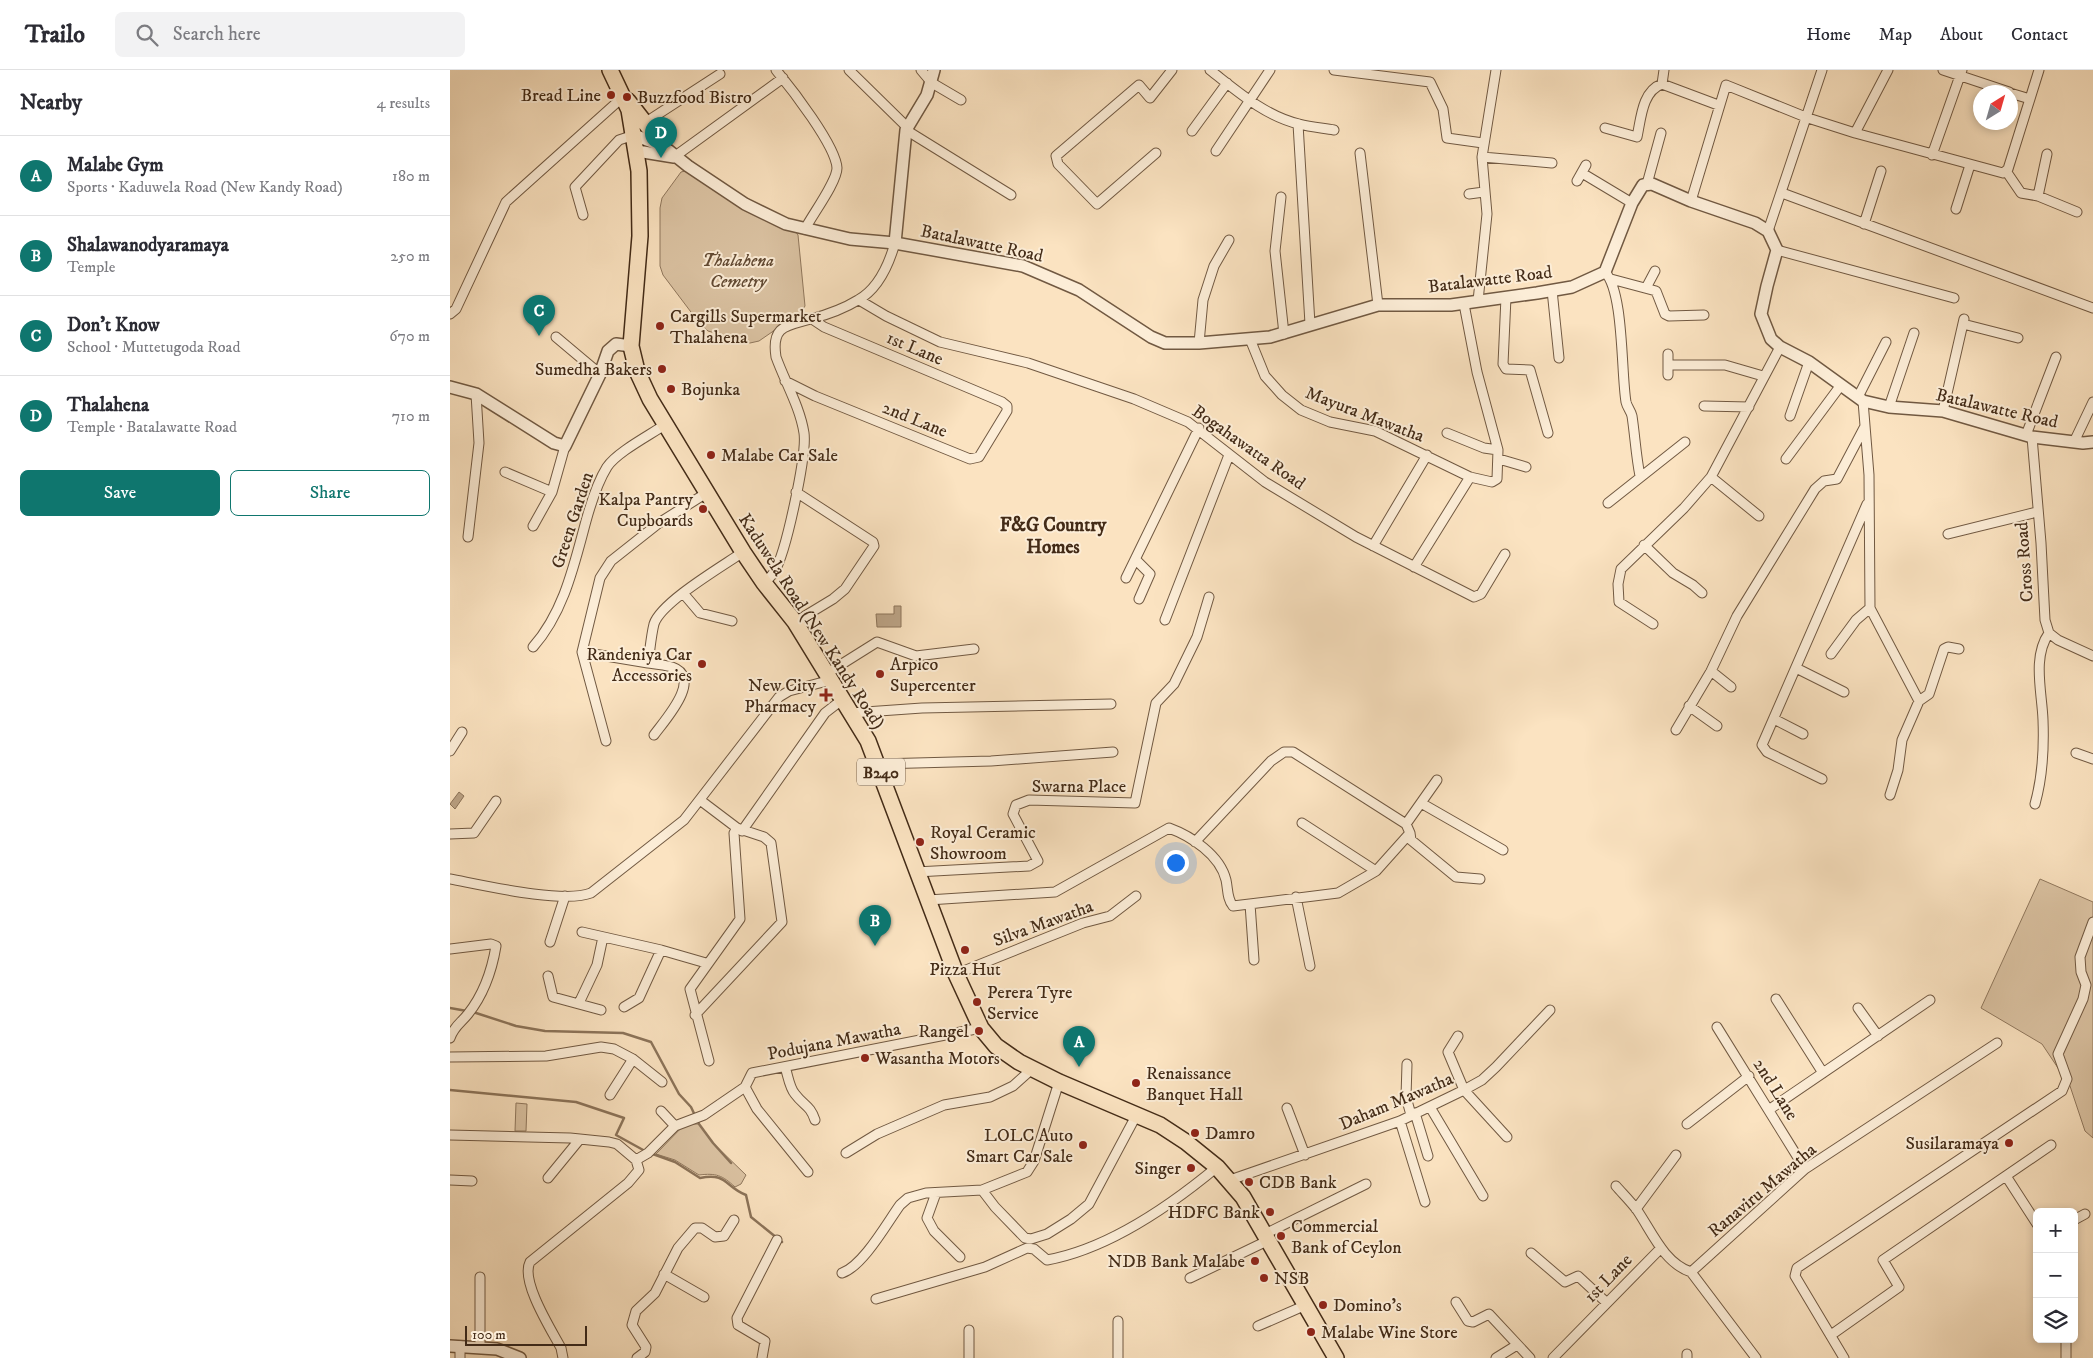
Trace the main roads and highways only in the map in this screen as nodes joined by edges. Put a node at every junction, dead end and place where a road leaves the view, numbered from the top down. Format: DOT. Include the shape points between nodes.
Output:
graph roads {
  1 [pos="610,70"];
  2 [pos="624,96"];
  3 [pos="663,146"];
  4 [pos="1330,1356"];
  1 -- 2 [label="main road, Kaduwela Road (New Kandy Road) / B240"];
  2 -- 3 [label="main road"];
  2 -- 4 [label="main road, Kaduwela Road (New Kandy Road) / B240" via="637,151 640,236 631,346 643,384 744,552 795,622 843,699 878,764 916,872 981,1028 1005,1054 1059,1082 1160,1125 1217,1167 1230,1180 1267,1237 1306,1304"];
}
